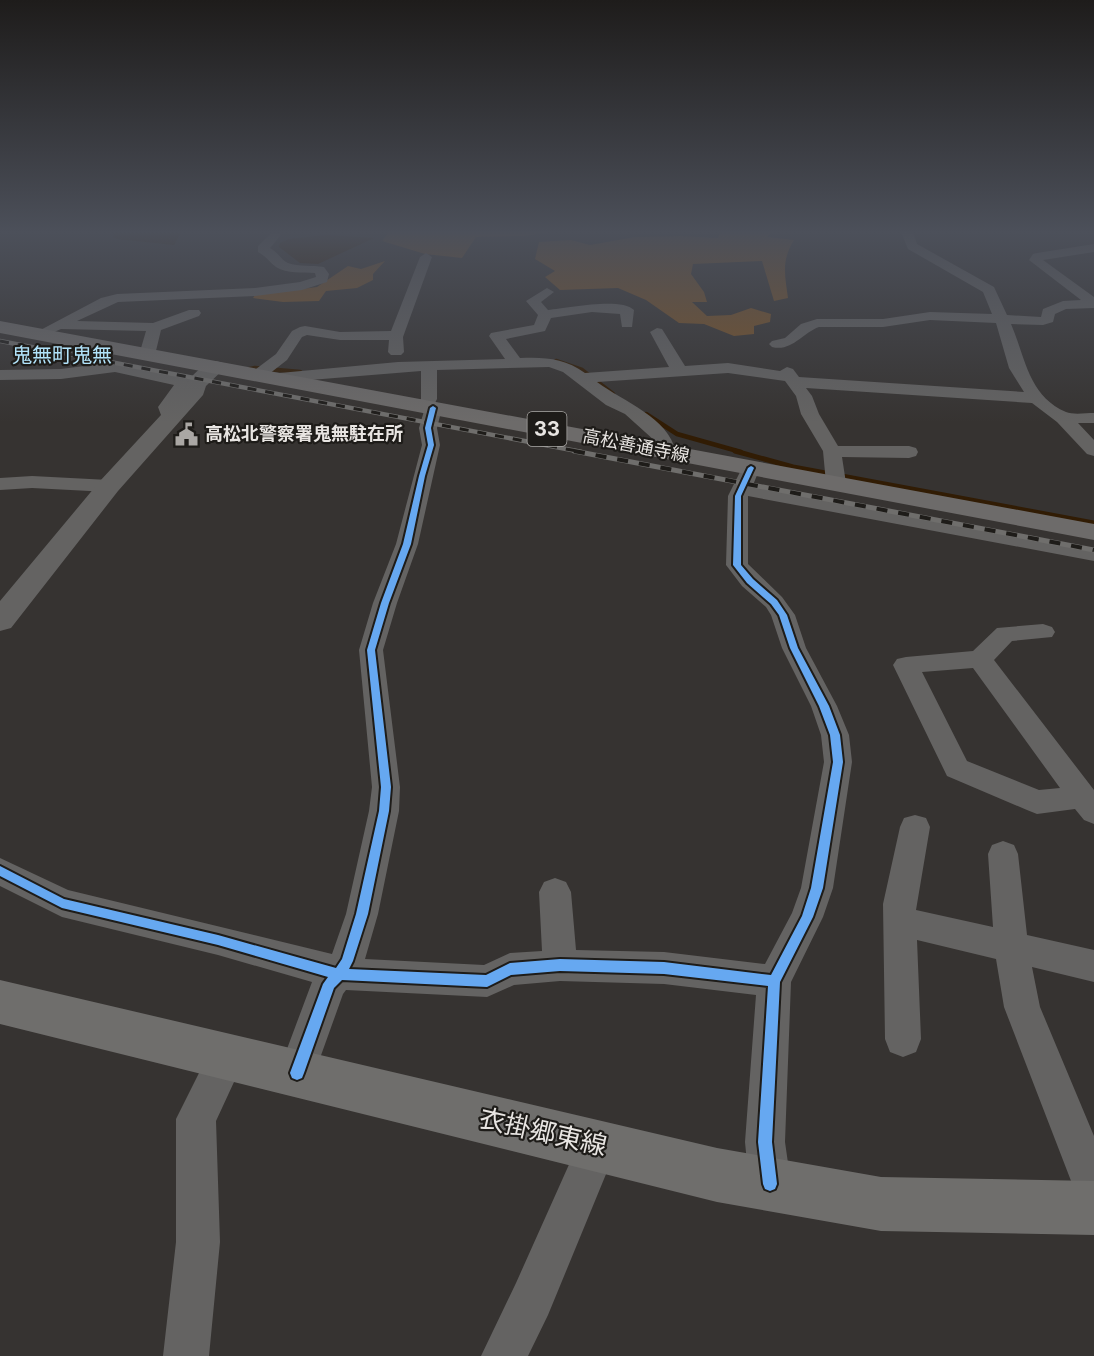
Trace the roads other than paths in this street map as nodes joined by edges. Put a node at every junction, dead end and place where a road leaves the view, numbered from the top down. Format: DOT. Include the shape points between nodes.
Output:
graph roads {
  1 [pos="116,295"];
  2 [pos="150,295"];
  3 [pos="412,295"];
  4 [pos="541,295"];
  5 [pos="991,295"];
  6 [pos="106,301"];
  7 [pos="1093,304"];
  8 [pos="194,313"];
  9 [pos="545,315"];
  10 [pos="1000,321"];
  11 [pos="627,324"];
  12 [pos="792,324"];
  13 [pos="0,327"];
  14 [pos="154,327"];
  15 [pos="49,330"];
  16 [pos="657,332"];
  17 [pos="397,334"];
  18 [pos="777,344"];
  19 [pos="147,355"];
  20 [pos="516,363"];
  21 [pos="429,366"];
  22 [pos="216,367"];
  23 [pos="398,367"];
  24 [pos="677,372"];
  25 [pos="0,375"];
  26 [pos="266,376"];
  27 [pos="584,378"];
  28 [pos="792,380"];
  29 [pos="1036,398"];
  30 [pos="429,407"];
  31 [pos="1063,418"];
  32 [pos="1094,418"];
  33 [pos="170,419"];
  34 [pos="1094,450"];
  35 [pos="832,451"];
  36 [pos="667,452"];
  37 [pos="909,452"];
  38 [pos="746,478"];
  39 [pos="836,483"];
  40 [pos="0,484"];
  41 [pos="109,486"];
  42 [pos="1094,532"];
  43 [pos="1094,555"];
  44 [pos="0,621"];
  45 [pos="1043,632"];
  46 [pos="980,659"];
  47 [pos="1088,804"];
  48 [pos="915,827"];
  49 [pos="1003,854"];
  50 [pos="0,871"];
  51 [pos="555,892"];
  52 [pos="900,921"];
  53 [pos="1011,946"];
  54 [pos="560,965"];
  55 [pos="1094,966"];
  56 [pos="339,974"];
  57 [pos="774,981"];
  58 [pos="0,1002"];
  59 [pos="903,1039"];
  60 [pos="227,1056"];
  61 [pos="297,1074"];
  62 [pos="598,1145"];
  63 [pos="770,1184"];
  64 [pos="1094,1186"];
  65 [pos="1094,1208"];
  66 [pos="186,1356"];
  67 [pos="504,1356"];
  1 -- 6 [label="street"];
  2 -- 6 [label="street"];
  3 -- 17 [label="street"];
  4 -- 9 [label="street" via="533,300"];
  5 -- 10 [label="street"];
  6 -- 15 [label="street"];
  7 -- 10 [label="street" via="1057,306 1043,321"];
  8 -- 14 [label="street"];
  9 -- 11 [label="street" via="592,309 627,310"];
  9 -- 20 [label="street" via="540,328 496,336"];
  10 -- 18 [label="street" via="930,316 883,324 817,323 790,341"];
  10 -- 29 [label="street" via="1009,337 1017,368"];
  12 -- 18 [label="street"];
  13 -- 15 [label="main road, 高松善通寺線 / 33"];
  14 -- 15 [label="street"];
  14 -- 19 [label="street"];
  15 -- 19 [label="main road, 高松善通寺線 / 33"];
  16 -- 24 [label="street"];
  17 -- 23 [label="street"];
  17 -- 26 [label="street" via="340,336 305,330 297,334"];
  18 -- 28 [label="street" via="770,359"];
  19 -- 22 [label="main road, 高松善通寺線 / 33"];
  20 -- 21 [label="street"];
  20 -- 27 [label="street" via="551,362"];
  21 -- 23 [label="street"];
  21 -- 30 [label="street"];
  22 -- 26 [label="main road, 高松善通寺線 / 33"];
  22 -- 33 [label="street" via="196,384"];
  23 -- 26 [label="street"];
  24 -- 27 [label="street"];
  24 -- 28 [label="street" via="728,368"];
  25 -- 33 [label="street" via="61,374 115,367 184,382 167,407"];
  26 -- 30 [label="main road, 高松善通寺線 / 33"];
  27 -- 36 [label="street" via="648,423 664,439"];
  28 -- 29 [label="street"];
  28 -- 35 [label="street"];
  29 -- 31 [label="street"];
  30 -- 36 [label="main road, 高松善通寺線 / 33"];
  30 -- 56 [label="street" via="431,445 407,544 371,650 385,799 362,914"];
  31 -- 32 [label="street"];
  31 -- 34 [label="street"];
  33 -- 41 [label="street"];
  35 -- 37 [label="street"];
  35 -- 39 [label="street"];
  36 -- 38 [label="main road, 高松善通寺線 / 33"];
  38 -- 39 [label="main road, 高松善通寺線 / 33"];
  38 -- 43 [label="street"];
  38 -- 57 [label="street" via="738,496 738,565 783,615 794,648 835,735 838,762 817,888 807,917"];
  39 -- 42 [label="main road, 高松善通寺線 / 33"];
  40 -- 41 [label="street"];
  41 -- 44 [label="street"];
  45 -- 46 [label="street" via="1006,633"];
  46 -- 47 [label="street"];
  46 -- 47 [label="street" via="906,665 957,768 1037,802"];
  48 -- 52 [label="street" via="899,904"];
  49 -- 53 [label="street"];
  50 -- 56 [label="street" via="62,903"];
  51 -- 54 [label="street"];
  52 -- 53 [label="street"];
  52 -- 59 [label="street"];
  53 -- 55 [label="street"];
  53 -- 64 [label="street" via="1022,1007"];
  54 -- 56 [label="street" via="510,969 487,981"];
  54 -- 57 [label="street" via="663,968"];
  56 -- 61 [label="street" via="329,984"];
  57 -- 63 [label="street" via="765,1142"];
  58 -- 60 [label="main road, 衣掛郷東線"];
  60 -- 61 [label="main road, 衣掛郷東線"];
  60 -- 66 [label="street" via="196,1119 198,1242"];
  61 -- 62 [label="main road, 衣掛郷東線"];
  62 -- 63 [label="main road, 衣掛郷東線"];
  62 -- 67 [label="street"];
  63 -- 65 [label="main road, 衣掛郷東線" via="881,1204"];
}
